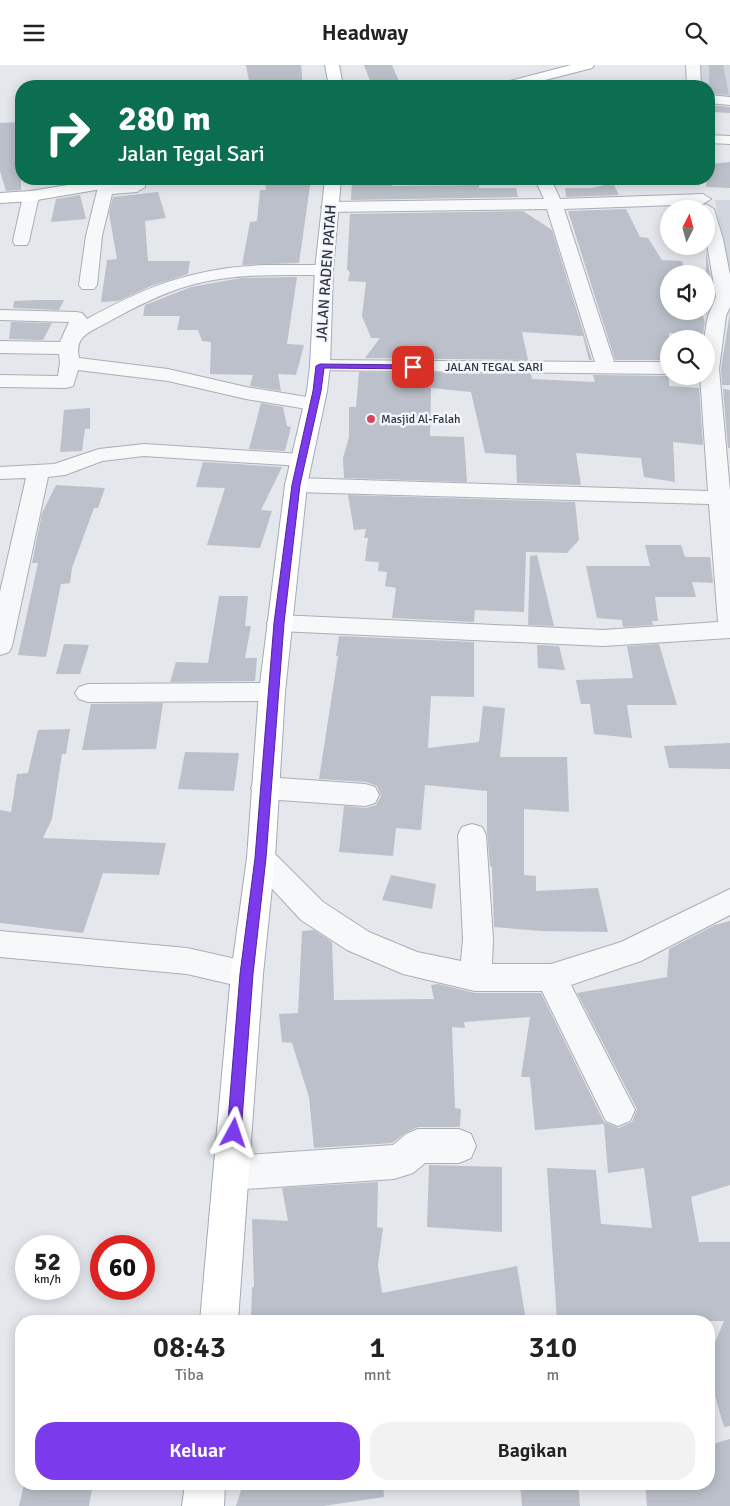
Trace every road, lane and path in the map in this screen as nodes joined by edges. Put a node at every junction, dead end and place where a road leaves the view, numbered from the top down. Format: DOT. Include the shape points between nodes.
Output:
graph roads {
  1 [pos="332,65"];
  2 [pos="587,65"];
  3 [pos="693,65"];
  4 [pos="335,80"];
  5 [pos="530,80"];
  6 [pos="694,80"];
  7 [pos="715,100"];
  8 [pos="730,101"];
  9 [pos="715,139"];
  10 [pos="730,140"];
  11 [pos="92,185"];
  12 [pos="108,185"];
  13 [pos="111,185"];
  14 [pos="137,185"];
  15 [pos="332,185"];
  16 [pos="546,185"];
  17 [pos="31,196"];
  18 [pos="0,198"];
  19 [pos="660,201"];
  20 [pos="554,204"];
  21 [pos="330,207"];
  22 [pos="715,239"];
  23 [pos="21,241"];
  24 [pos="324,270"];
  25 [pos="88,285"];
  26 [pos="0,315"];
  27 [pos="0,347"];
  28 [pos="69,356"];
  29 [pos="320,366"];
  30 [pos="606,367"];
  31 [pos="660,368"];
  32 [pos="715,369"];
  33 [pos="0,381"];
  34 [pos="313,404"];
  35 [pos="0,473"];
  36 [pos="38,473"];
  37 [pos="309,479"];
  38 [pos="725,498"];
  39 [pos="287,623"];
  40 [pos="730,625"];
  41 [pos="730,630"];
  42 [pos="0,646"];
  43 [pos="272,692"];
  44 [pos="88,693"];
  45 [pos="285,790"];
  46 [pos="365,795"];
  47 [pos="472,835"];
  48 [pos="260,858"];
  49 [pos="730,901"];
  50 [pos="0,944"];
  51 [pos="476,961"];
  52 [pos="247,974"];
  53 [pos="550,978"];
  54 [pos="618,1110"];
  55 [pos="459,1146"];
  56 [pos="231,1173"];
  57 [pos="219,1315"];
  58 [pos="204,1490"];
  59 [pos="203,1506"];
  1 -- 4 [label="main road"];
  2 -- 5 [label="main road"];
  3 -- 6 [label="street"];
  7 -- 8 [label="street"];
  9 -- 10 [label="street"];
  11 -- 17 [label="main road"];
  12 -- 25 [label="street" via="94,236"];
  13 -- 14 [label="street" via="115,190 123,190"];
  15 -- 21 [label="main road, JALAN RADEN PATAH"];
  16 -- 20 [label="street"];
  17 -- 18 [label="main road"];
  17 -- 23 [label="street"];
  19 -- 20 [label="street"];
  20 -- 21 [label="street"];
  20 -- 30 [label="street"];
  21 -- 24 [label="main road, JALAN RADEN PATAH"];
  22 -- 32 [label="street" via="726,297 717,316"];
  24 -- 28 [label="street" via="246,271 191,279 146,295"];
  24 -- 29 [label="main road, JALAN RADEN PATAH"];
  26 -- 28 [label="street" via="76,317 79,320"];
  27 -- 28 [label="street"];
  28 -- 33 [label="street" via="66,382"];
  28 -- 34 [label="street"];
  29 -- 30 [label="street, JALAN TEGAL SARI"];
  29 -- 34 [label="main road, JALAN RADEN PATAH"];
  30 -- 31 [label="street, JALAN TEGAL SARI"];
  32 -- 38 [label="street"];
  34 -- 37 [label="main road, JALAN RADEN PATAH"];
  35 -- 36 [label="street"];
  36 -- 37 [label="street" via="65,468 99,455 144,450"];
  36 -- 42 [label="street"];
  37 -- 38 [label="street"];
  37 -- 39 [label="main road, JALAN RADEN PATAH"];
  38 -- 40 [label="street"];
  39 -- 41 [label="street" via="603,638"];
  39 -- 43 [label="main road, JALAN RADEN PATAH"];
  43 -- 44 [label="street"];
  43 -- 45 [label="main road, JALAN RADEN PATAH"];
  45 -- 46 [label="street"];
  45 -- 48 [label="main road, JALAN RADEN PATAH"];
  47 -- 51 [label="street"];
  48 -- 51 [label="street" via="312,911 358,941 414,965"];
  48 -- 52 [label="main road, JALAN RADEN PATAH"];
  49 -- 53 [label="street" via="630,953"];
  50 -- 52 [label="street" via="187,961"];
  51 -- 53 [label="street"];
  52 -- 56 [label="main road, JALAN RADEN PATAH"];
  53 -- 54 [label="street"];
  55 -- 56 [label="street" via="418,1146 401,1161 394,1162"];
  56 -- 57 [label="main road, JALAN RADEN PATAH"];
  58 -- 59 [label="main road"];
}
